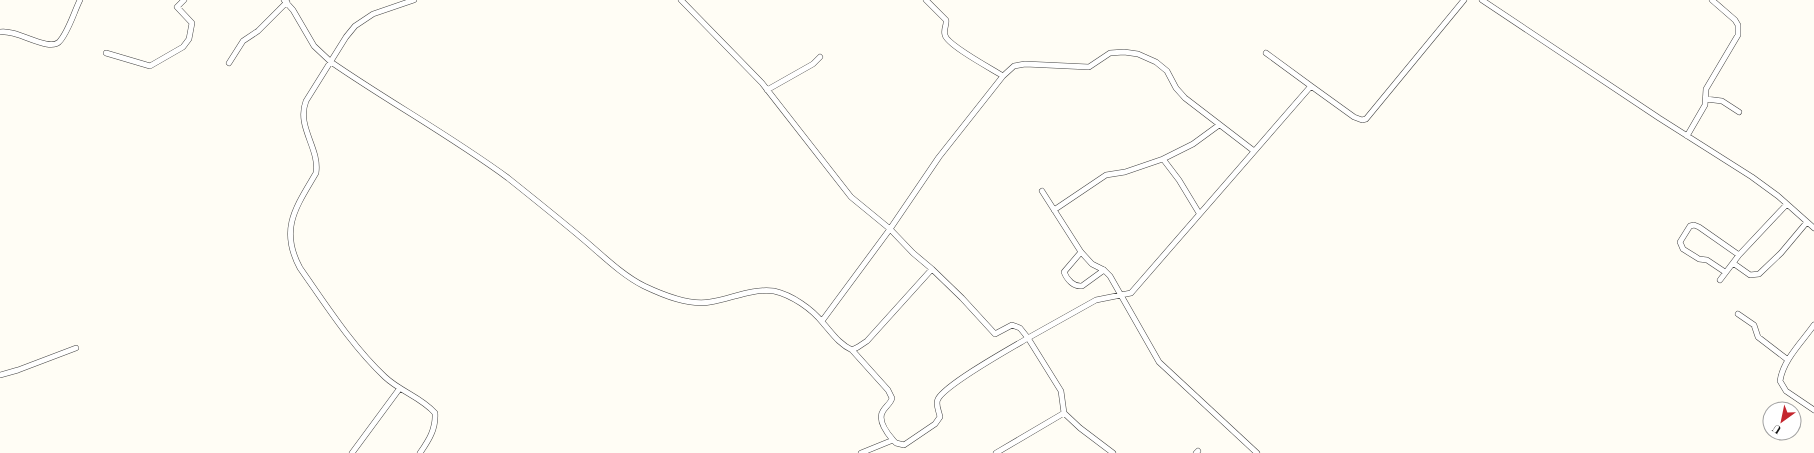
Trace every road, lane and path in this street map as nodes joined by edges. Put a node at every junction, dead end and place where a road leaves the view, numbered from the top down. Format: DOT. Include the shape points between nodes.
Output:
graph roads {
  1 [pos="80,0"];
  2 [pos="184,0"];
  3 [pos="414,0"];
  4 [pos="680,0"];
  5 [pos="926,0"];
  6 [pos="1464,0"];
  7 [pos="1482,0"];
  8 [pos="1712,0"];
  9 [pos="285,1"];
  10 [pos="0,32"];
  11 [pos="106,53"];
  12 [pos="1266,53"];
  13 [pos="820,57"];
  14 [pos="331,62"];
  15 [pos="229,63"];
  16 [pos="1003,76"];
  17 [pos="1311,86"];
  18 [pos="767,90"];
  19 [pos="1706,99"];
  20 [pos="1740,112"];
  21 [pos="1219,124"];
  22 [pos="1687,136"];
  23 [pos="1254,151"];
  24 [pos="1163,159"];
  25 [pos="1042,191"];
  26 [pos="1787,204"];
  27 [pos="1054,210"];
  28 [pos="1199,213"];
  29 [pos="1807,222"];
  30 [pos="1814,228"];
  31 [pos="890,229"];
  32 [pos="1081,252"];
  33 [pos="1739,255"];
  34 [pos="1733,263"];
  35 [pos="932,269"];
  36 [pos="1104,270"];
  37 [pos="1725,272"];
  38 [pos="1720,280"];
  39 [pos="1122,295"];
  40 [pos="1738,314"];
  41 [pos="822,322"];
  42 [pos="1814,325"];
  43 [pos="1028,338"];
  44 [pos="76,348"];
  45 [pos="852,350"];
  46 [pos="1788,360"];
  47 [pos="0,375"];
  48 [pos="400,388"];
  49 [pos="1814,410"];
  50 [pos="1064,413"];
  51 [pos="892,440"];
  52 [pos="352,453"];
  53 [pos="420,453"];
  54 [pos="861,453"];
  55 [pos="996,453"];
  56 [pos="1113,453"];
  57 [pos="1257,453"];
  1 -- 10 [label="street" via="64,34 55,44 44,44 10,32"];
  2 -- 11 [label="street" via="177,7 192,23 185,45 150,66"];
  3 -- 14 [label="street" via="373,14 355,26"];
  4 -- 18 [label="street" via="741,60"];
  5 -- 16 [label="street" via="946,20 946,38"];
  6 -- 17 [label="street" via="1366,119 1354,117"];
  7 -- 22 [label="street"];
  8 -- 19 [label="street" via="1735,20 1739,30 1736,41 1706,89"];
  9 -- 14 [label="street" via="311,42"];
  9 -- 15 [label="street" via="258,31 243,41"];
  12 -- 17 [label="street"];
  13 -- 18 [label="street" via="813,64"];
  14 -- 41 [label="street" via="488,164 544,206 607,260 643,285 678,299 701,303 710,303 749,292 774,291 804,306"];
  14 -- 48 [label="street" via="304,105 304,124 317,168 292,220 291,245 300,268 353,342 376,369"];
  16 -- 21 [label="street" via="1014,66 1025,64 1084,68 1110,53 1138,54 1165,69 1185,98"];
  16 -- 31 [label="street" via="939,157"];
  17 -- 23 [label="street"];
  18 -- 31 [label="street" via="847,193"];
  19 -- 20 [label="street" via="1722,101"];
  19 -- 22 [label="street"];
  21 -- 23 [label="street"];
  21 -- 24 [label="street" via="1193,144"];
  22 -- 26 [label="street" via="1752,177"];
  23 -- 28 [label="street"];
  24 -- 27 [label="street" via="1125,172 1106,175"];
  24 -- 28 [label="street"];
  25 -- 27 [label="street"];
  26 -- 29 [label="street"];
  26 -- 33 [label="street"];
  27 -- 32 [label="street"];
  28 -- 39 [label="street" via="1134,289"];
  29 -- 30 [label="street"];
  29 -- 34 [label="street" via="1759,274 1750,276"];
  31 -- 35 [label="street"];
  31 -- 41 [label="street"];
  32 -- 36 [label="street" via="1096,267"];
  32 -- 36 [label="street" via="1064,272 1074,285 1082,286"];
  33 -- 34 [label="street"];
  33 -- 37 [label="street" via="1699,227 1690,226 1680,242 1682,249 1699,259 1707,260"];
  34 -- 37 [label="street"];
  35 -- 43 [label="street" via="992,332 998,334 1015,325"];
  35 -- 45 [label="street" via="873,334"];
  36 -- 39 [label="street"];
  37 -- 38 [label="street"];
  39 -- 43 [label="street" via="1096,300"];
  39 -- 57 [label="street" via="1159,362"];
  40 -- 46 [label="street" via="1754,325 1758,337"];
  41 -- 45 [label="street" via="836,338"];
  42 -- 46 [label="street"];
  43 -- 50 [label="street" via="1061,391"];
  43 -- 51 [label="street" via="959,380 942,394 937,400 940,417 928,429 904,445 896,444"];
  44 -- 47 [label="street"];
  45 -- 51 [label="street" via="891,394 891,401 883,410 881,418"];
  46 -- 49 [label="street" via="1781,374 1782,385 1786,392"];
  48 -- 52 [label="street"];
  48 -- 53 [label="street" via="420,399 435,413 432,434"];
  50 -- 55 [label="street"];
  50 -- 56 [label="street"];
  51 -- 54 [label="street"];
}
